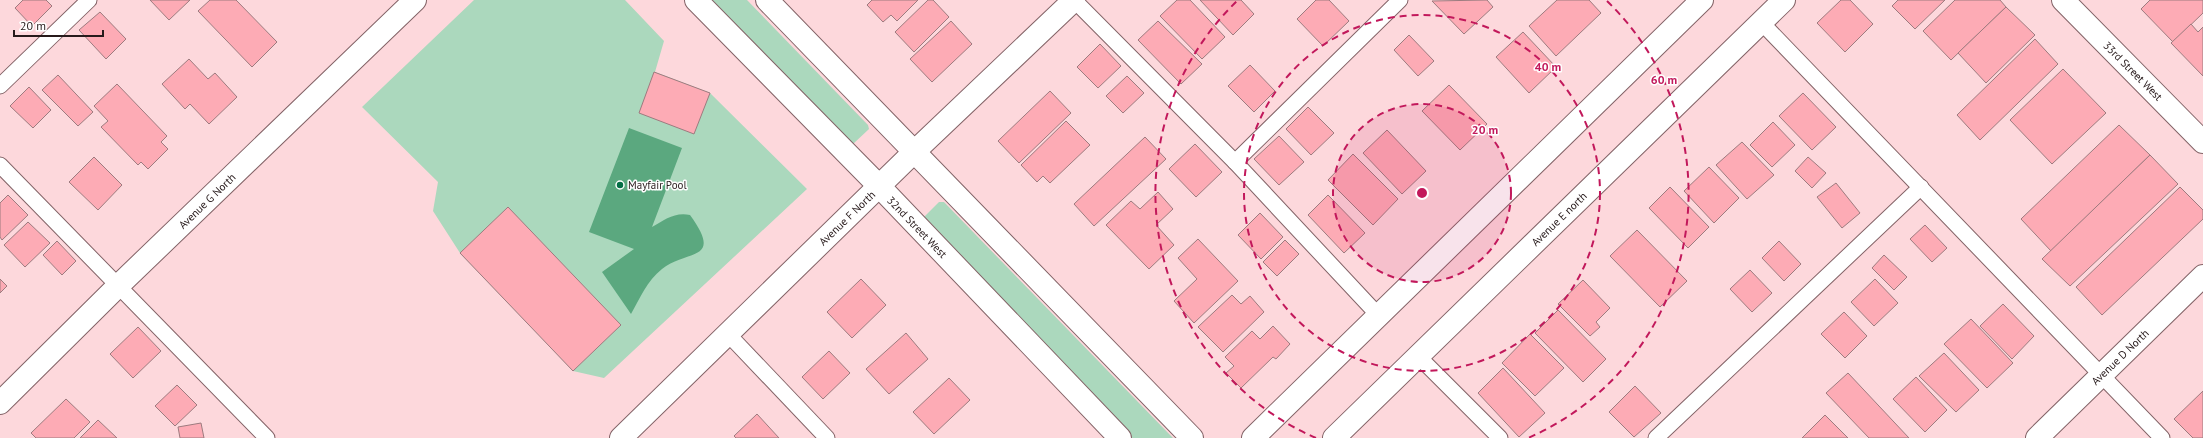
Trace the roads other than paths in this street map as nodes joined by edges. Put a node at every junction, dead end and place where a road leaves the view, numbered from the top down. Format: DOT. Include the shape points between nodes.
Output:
graph roads {
  1 [pos="89,0"];
  2 [pos="696,0"];
  3 [pos="767,0"];
  4 [pos="1074,0"];
  5 [pos="1400,0"];
  6 [pos="1702,0"];
  7 [pos="1784,0"];
  8 [pos="2063,0"];
  9 [pos="405,3"];
  10 [pos="1761,22"];
  11 [pos="0,86"];
  12 [pos="2203,142"];
  13 [pos="914,152"];
  14 [pos="1235,162"];
  15 [pos="0,164"];
  16 [pos="879,186"];
  17 [pos="1921,187"];
  18 [pos="2203,276"];
  19 [pos="119,285"];
  20 [pos="1379,316"];
  21 [pos="728,334"];
  22 [pos="1418,356"];
  23 [pos="2102,375"];
  24 [pos="0,403"];
  25 [pos="267,438"];
  26 [pos="621,438"];
  27 [pos="827,438"];
  28 [pos="1120,438"];
  29 [pos="1192,438"];
  30 [pos="1254,438"];
  31 [pos="1334,438"];
  32 [pos="1500,438"];
  33 [pos="1656,438"];
  34 [pos="2037,438"];
  35 [pos="2162,438"];
  1 -- 11 [label="lane"];
  2 -- 16 [label="street, 32nd Street West"];
  3 -- 13 [label="street"];
  4 -- 13 [label="street, Avenue F North"];
  4 -- 14 [label="lane"];
  5 -- 14 [label="lane"];
  6 -- 20 [label="street"];
  7 -- 10 [label="street, Avenue E north"];
  8 -- 12 [label="street, 33rd Street West"];
  9 -- 19 [label="street, Avenue G North"];
  10 -- 17 [label="lane"];
  10 -- 22 [label="street, Avenue E north"];
  13 -- 16 [label="street, Avenue F North"];
  13 -- 29 [label="street"];
  14 -- 20 [label="lane"];
  15 -- 19 [label="lane"];
  16 -- 21 [label="street, Avenue F North"];
  16 -- 28 [label="street, 32nd Street West"];
  17 -- 23 [label="lane"];
  17 -- 33 [label="lane"];
  18 -- 23 [label="street, Avenue D North"];
  19 -- 24 [label="street, Avenue G North"];
  19 -- 25 [label="lane"];
  20 -- 30 [label="street"];
  21 -- 26 [label="street, Avenue F North"];
  21 -- 27 [label="lane"];
  22 -- 31 [label="street, Avenue E north"];
  22 -- 32 [label="lane"];
  23 -- 34 [label="street, Avenue D North"];
  23 -- 35 [label="lane"];
}
